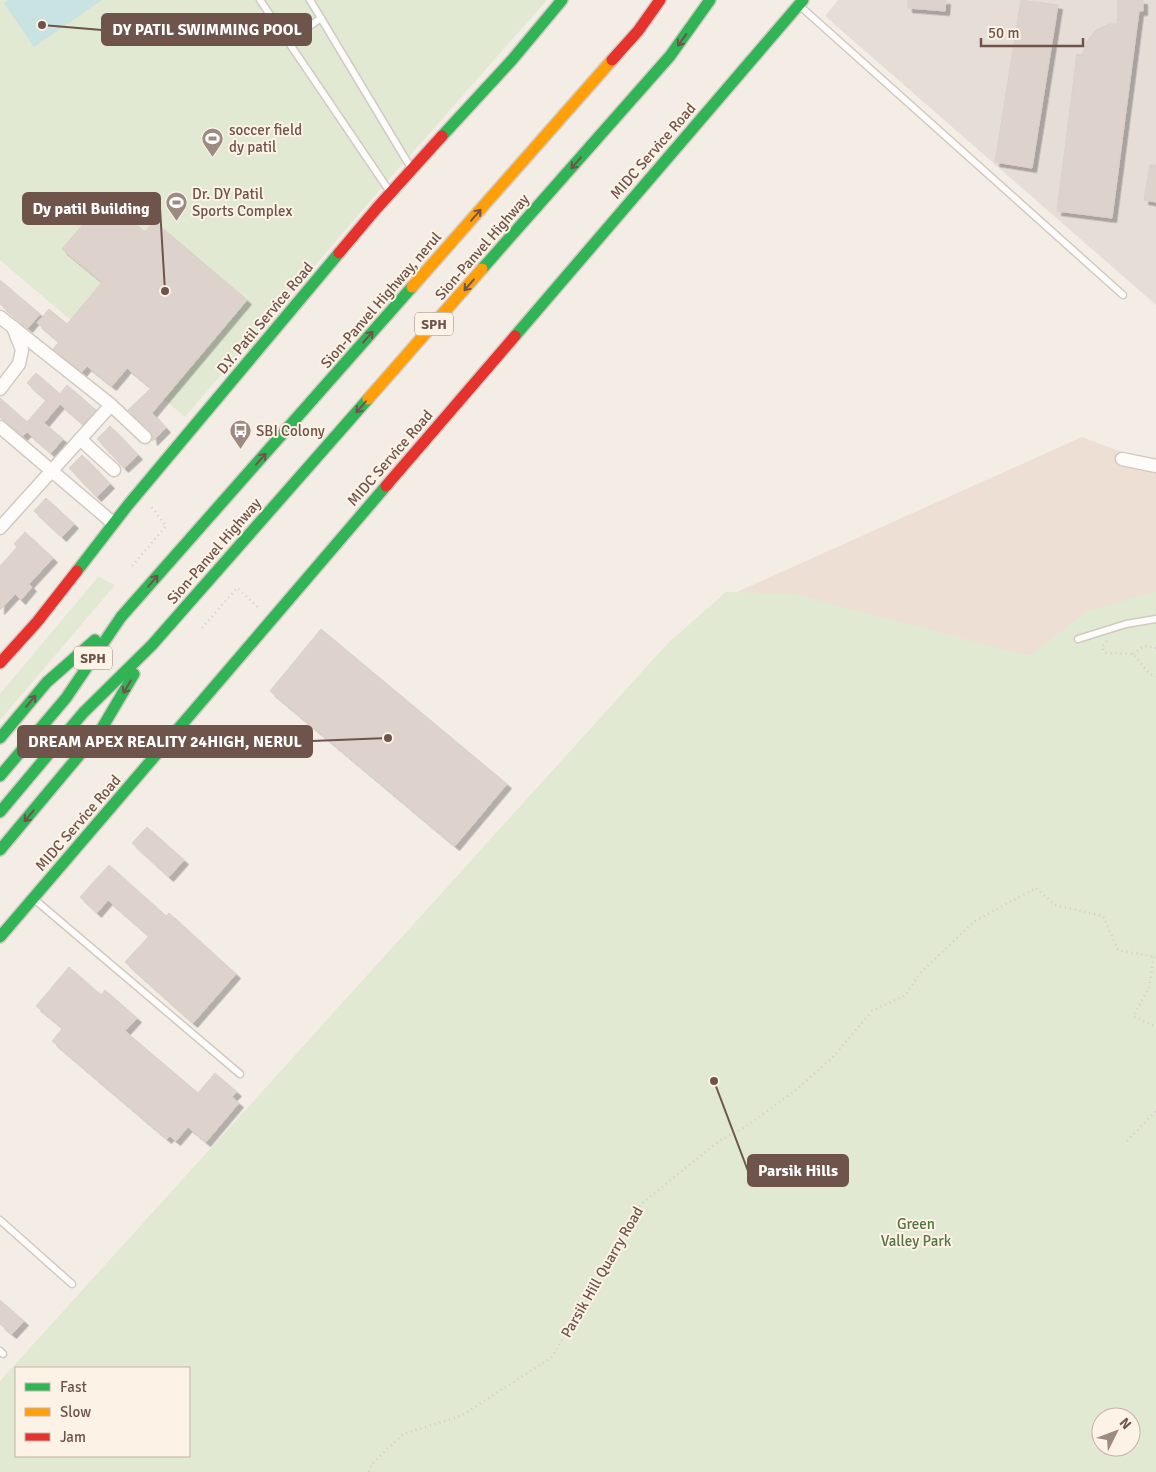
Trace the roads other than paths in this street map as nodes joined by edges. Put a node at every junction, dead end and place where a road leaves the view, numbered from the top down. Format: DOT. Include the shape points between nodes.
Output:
graph roads {
  1 [pos="260,0"];
  2 [pos="310,0"];
  3 [pos="562,0"];
  4 [pos="660,0"];
  5 [pos="710,0"];
  6 [pos="801,2"];
  7 [pos="321,18"];
  8 [pos="288,41"];
  9 [pos="412,169"];
  10 [pos="390,192"];
  11 [pos="1123,295"];
  12 [pos="0,317"];
  13 [pos="13,327"];
  14 [pos="0,389"];
  15 [pos="111,405"];
  16 [pos="0,427"];
  17 [pos="145,437"];
  18 [pos="80,440"];
  19 [pos="1122,459"];
  20 [pos="1156,466"];
  21 [pos="114,470"];
  22 [pos="52,471"];
  23 [pos="113,523"];
  24 [pos="0,528"];
  25 [pos="121,618"];
  26 [pos="1156,619"];
  27 [pos="1078,638"];
  28 [pos="152,644"];
  29 [pos="0,663"];
  30 [pos="0,738"];
  31 [pos="0,776"];
  32 [pos="0,812"];
  33 [pos="0,850"];
  34 [pos="33,898"];
  35 [pos="0,937"];
  36 [pos="240,1074"];
  37 [pos="0,1220"];
  38 [pos="72,1284"];
  1 -- 8 [label="lane"];
  2 -- 7 [label="lane"];
  3 -- 9 [label="main road, D.Y. Patil Service Road"];
  25 -- 4 [label="main road, Sion-Panvel Highway, nerul / SPH, one-way" via="632,38"];
  5 -- 28 [label="main road, Sion-Panvel Highway / SPH, one-way" via="670,56"];
  6 -- 11 [label="lane"];
  6 -- 34 [label="main road, MIDC Service Road"];
  7 -- 8 [label="lane"];
  7 -- 9 [label="lane"];
  8 -- 10 [label="lane"];
  9 -- 10 [label="main road, D.Y. Patil Service Road"];
  10 -- 23 [label="main road, D.Y. Patil Service Road"];
  12 -- 13 [label="street"];
  13 -- 14 [label="street" via="22,350 19,364"];
  13 -- 15 [label="street"];
  15 -- 17 [label="street"];
  15 -- 18 [label="street"];
  16 -- 22 [label="street"];
  18 -- 21 [label="street"];
  18 -- 22 [label="street"];
  19 -- 20 [label="street"];
  22 -- 23 [label="street"];
  22 -- 24 [label="street"];
  23 -- 29 [label="main road, D.Y. Patil Service Road" via="37,622"];
  30 -- 25 [label="main road, one-way" via="47,682"];
  25 -- 31 [label="main road, SPH" via="66,698"];
  26 -- 27 [label="lane"];
  28 -- 32 [label="main road, SPH" via="83,712"];
  28 -- 33 [label="main road, one-way" via="102,728"];
  34 -- 35 [label="main road, MIDC Service Road"];
  34 -- 36 [label="lane"];
  37 -- 38 [label="lane"];
}
